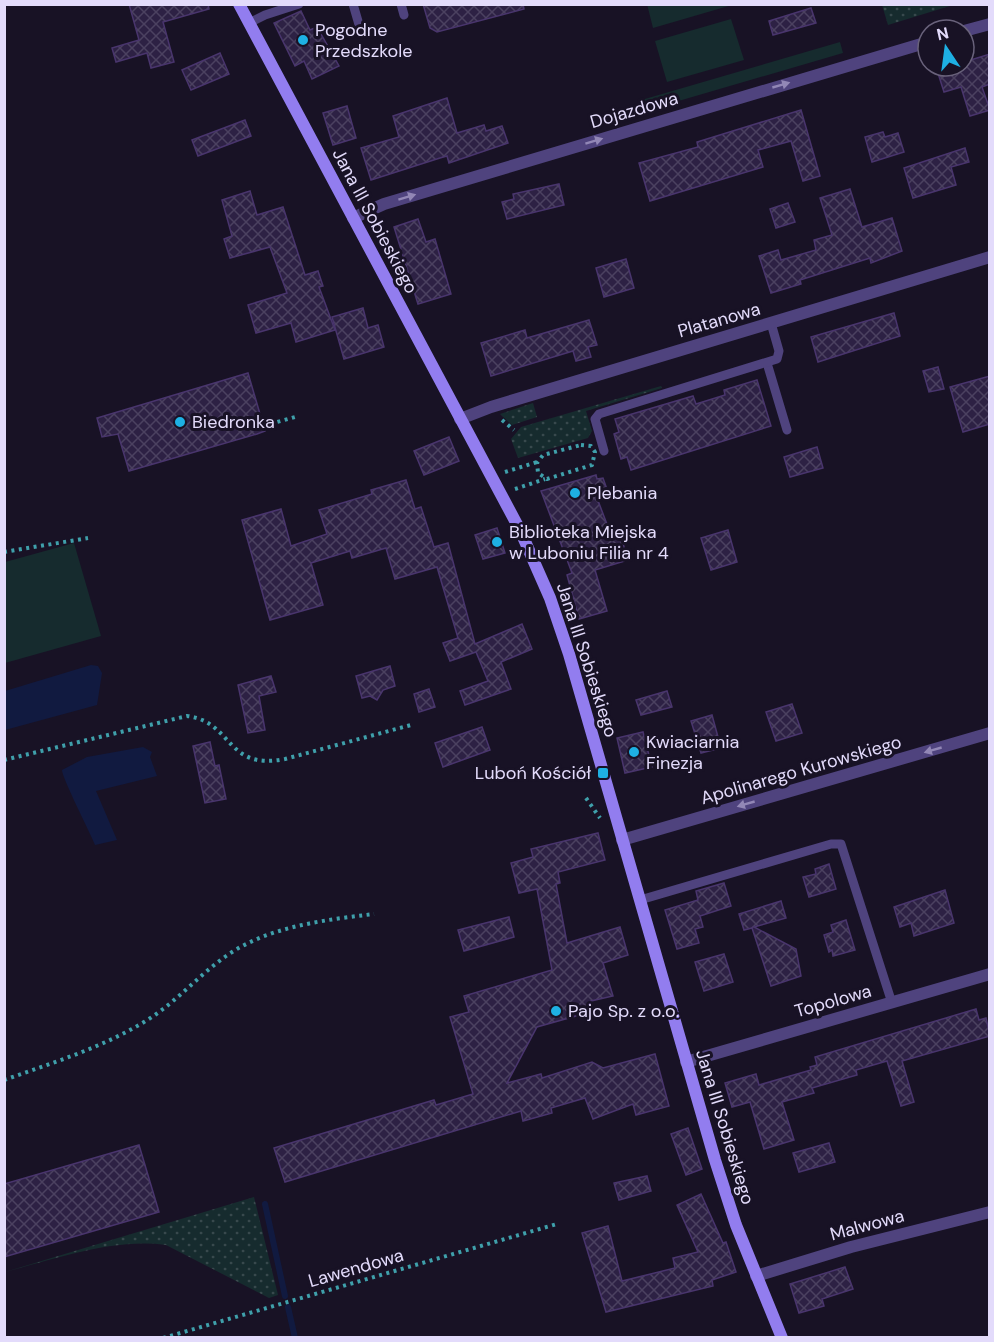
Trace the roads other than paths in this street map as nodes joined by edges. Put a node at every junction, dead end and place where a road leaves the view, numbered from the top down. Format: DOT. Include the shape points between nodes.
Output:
graph roads {
  1 [pos="239,4"];
  2 [pos="299,4"];
  3 [pos="353,4"];
  4 [pos="401,4"];
  5 [pos="404,15"];
  6 [pos="249,23"];
  7 [pos="360,28"];
  8 [pos="916,46"];
  9 [pos="353,218"];
  10 [pos="990,258"];
  11 [pos="771,323"];
  12 [pos="767,363"];
  13 [pos="460,419"];
  14 [pos="787,430"];
  15 [pos="604,451"];
  16 [pos="990,733"];
  17 [pos="622,840"];
  18 [pos="640,900"];
  19 [pos="990,974"];
  20 [pos="892,1003"];
  21 [pos="686,1062"];
  22 [pos="990,1212"];
  23 [pos="756,1276"];
  24 [pos="782,1338"];
  1 -- 6 [label="street, Jana III Sobieskiego"];
  2 -- 6 [label="lane"];
  3 -- 7 [label="lane"];
  4 -- 5 [label="lane"];
  6 -- 9 [label="street, Jana III Sobieskiego"];
  9 -- 8 [label="street, Dojazdowa, one-way" via="375,207"];
  9 -- 13 [label="street, Jana III Sobieskiego"];
  10 -- 11 [label="street, Platanowa"];
  11 -- 12 [label="lane" via="780,354"];
  11 -- 13 [label="street, Platanowa"];
  12 -- 14 [label="lane"];
  12 -- 15 [label="lane" via="598,414 595,419"];
  13 -- 17 [label="street, Jana III Sobieskiego" via="520,530 550,598"];
  16 -- 17 [label="street, Apolinarego Kurowskiego, one-way"];
  17 -- 18 [label="street, Jana III Sobieskiego"];
  18 -- 20 [label="lane" via="841,844"];
  18 -- 21 [label="street, Jana III Sobieskiego"];
  19 -- 20 [label="street, Topolowa"];
  20 -- 21 [label="street, Topolowa"];
  21 -- 23 [label="street, Jana III Sobieskiego" via="727,1199"];
  22 -- 23 [label="street, Malwowa"];
  23 -- 24 [label="street, Jana III Sobieskiego"];
}
